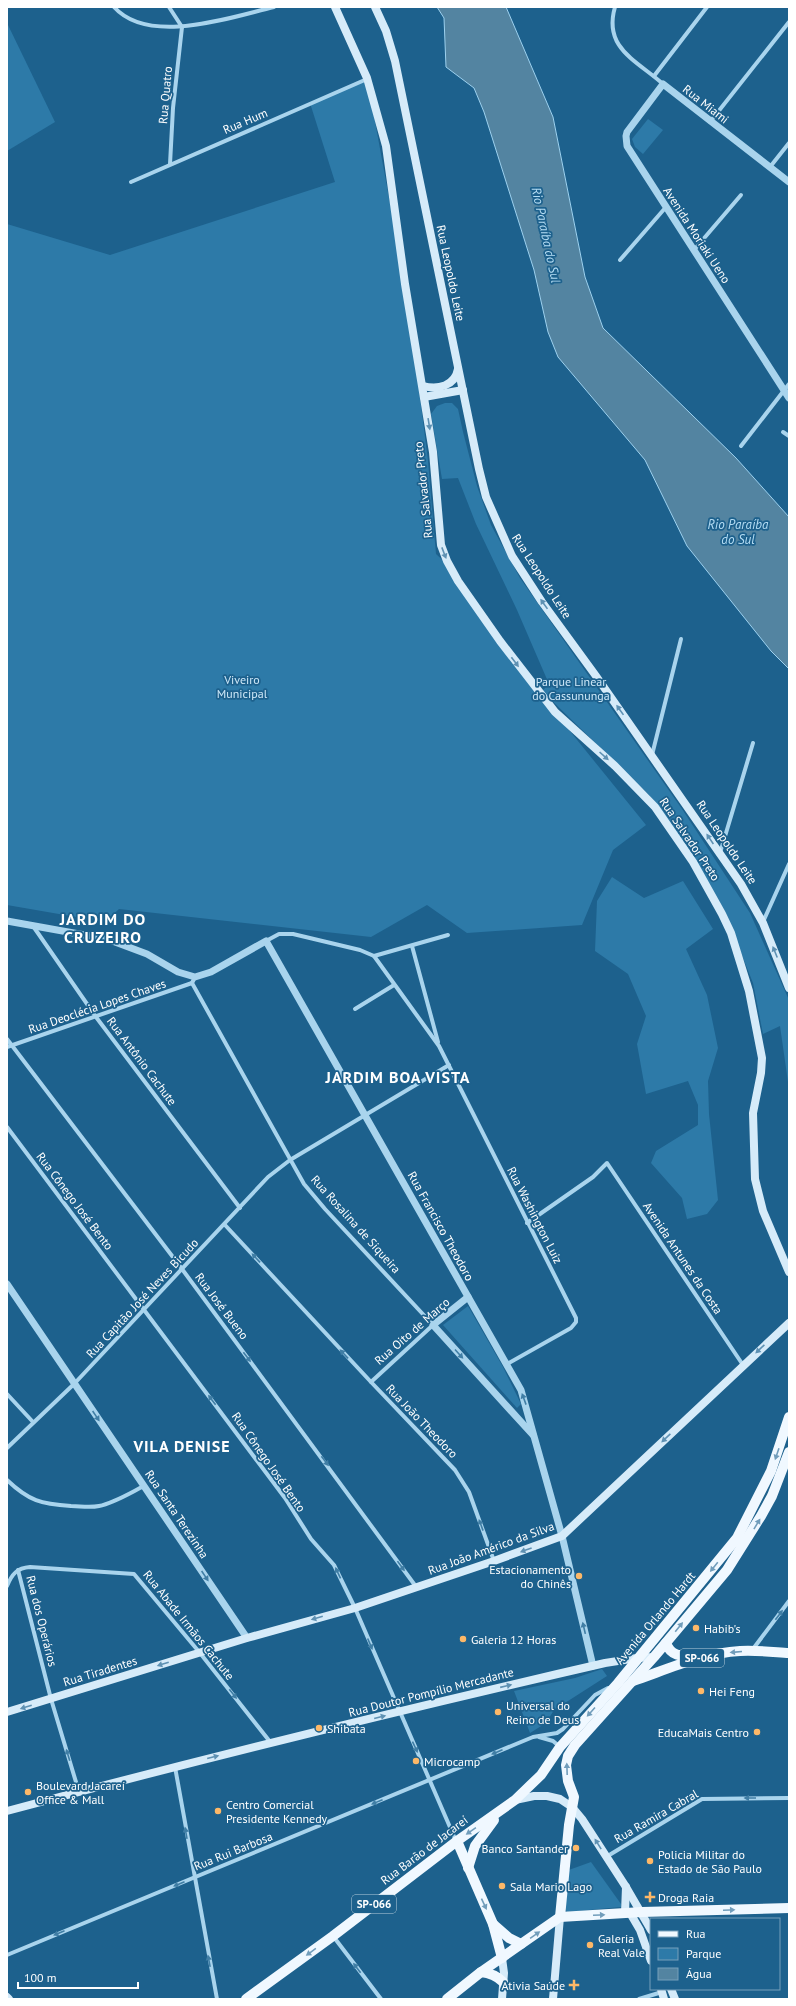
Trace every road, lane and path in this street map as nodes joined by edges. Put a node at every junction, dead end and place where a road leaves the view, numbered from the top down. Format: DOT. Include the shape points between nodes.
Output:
graph roads {
  1 [pos="114,7"];
  2 [pos="169,7"];
  3 [pos="274,7"];
  4 [pos="335,7"];
  5 [pos="375,7"];
  6 [pos="615,7"];
  7 [pos="707,7"];
  8 [pos="789,22"];
  9 [pos="182,27"];
  10 [pos="654,76"];
  11 [pos="367,78"];
  12 [pos="663,84"];
  13 [pos="710,122"];
  14 [pos="789,143"];
  15 [pos="170,164"];
  16 [pos="770,167"];
  17 [pos="131,182"];
  18 [pos="789,182"];
  19 [pos="741,195"];
  20 [pos="666,207"];
  21 [pos="694,250"];
  22 [pos="620,260"];
  23 [pos="459,368"];
  24 [pos="451,384"];
  25 [pos="789,384"];
  26 [pos="423,386"];
  27 [pos="463,388"];
  28 [pos="784,391"];
  29 [pos="424,397"];
  30 [pos="789,398"];
  31 [pos="783,432"];
  32 [pos="789,436"];
  33 [pos="741,446"];
  34 [pos="681,639"];
  35 [pos="753,743"];
  36 [pos="652,756"];
  37 [pos="720,853"];
  38 [pos="789,864"];
  39 [pos="782,881"];
  40 [pos="789,881"];
  41 [pos="7,920"];
  42 [pos="763,923"];
  43 [pos="32,924"];
  44 [pos="448,935"];
  45 [pos="266,941"];
  46 [pos="412,946"];
  47 [pos="374,956"];
  48 [pos="194,980"];
  49 [pos="394,985"];
  50 [pos="789,988"];
  51 [pos="355,1009"];
  52 [pos="96,1017"];
  53 [pos="7,1039"];
  54 [pos="9,1046"];
  55 [pos="439,1046"];
  56 [pos="449,1065"];
  57 [pos="366,1115"];
  58 [pos="7,1127"];
  59 [pos="290,1160"];
  60 [pos="240,1208"];
  61 [pos="527,1222"];
  62 [pos="225,1225"];
  63 [pos="182,1269"];
  64 [pos="789,1272"];
  65 [pos="7,1284"];
  66 [pos="468,1297"];
  67 [pos="145,1310"];
  68 [pos="789,1323"];
  69 [pos="433,1325"];
  70 [pos="507,1364"];
  71 [pos="743,1365"];
  72 [pos="371,1382"];
  73 [pos="74,1384"];
  74 [pos="7,1394"];
  75 [pos="789,1417"];
  76 [pos="33,1422"];
  77 [pos="535,1437"];
  78 [pos="7,1448"];
  79 [pos="789,1452"];
  80 [pos="7,1480"];
  81 [pos="144,1486"];
  82 [pos="562,1536"];
  83 [pos="494,1561"];
  84 [pos="18,1570"];
  85 [pos="7,1586"];
  86 [pos="417,1588"];
  87 [pos="789,1601"];
  88 [pos="355,1608"];
  89 [pos="247,1638"];
  90 [pos="666,1643"];
  91 [pos="751,1651"];
  92 [pos="200,1652"];
  93 [pos="789,1654"];
  94 [pos="706,1656"];
  95 [pos="654,1657"];
  96 [pos="637,1658"];
  97 [pos="593,1666"];
  98 [pos="632,1681"];
  99 [pos="618,1683"];
  100 [pos="51,1699"];
  101 [pos="7,1712"];
  102 [pos="399,1712"];
  103 [pos="533,1737"];
  104 [pos="271,1743"];
  105 [pos="560,1747"];
  106 [pos="175,1767"];
  107 [pos="430,1780"];
  108 [pos="79,1792"];
  109 [pos="789,1798"];
  110 [pos="515,1800"];
  111 [pos="572,1807"];
  112 [pos="503,1809"];
  113 [pos="7,1811"];
  114 [pos="457,1841"];
  115 [pos="606,1857"];
  116 [pos="468,1868"];
  117 [pos="194,1877"];
  118 [pos="626,1887"];
  119 [pos="789,1908"];
  120 [pos="642,1912"];
  121 [pos="628,1913"];
  122 [pos="560,1917"];
  123 [pos="493,1924"];
  124 [pos="650,1928"];
  125 [pos="333,1936"];
  126 [pos="522,1944"];
  127 [pos="7,1955"];
  128 [pos="502,1958"];
  129 [pos="650,1958"];
  130 [pos="482,1972"];
  131 [pos="503,1982"];
  132 [pos="662,1993"];
  133 [pos="216,1999"];
  134 [pos="246,1999"];
  135 [pos="381,1999"];
  136 [pos="447,1999"];
  137 [pos="502,1999"];
  138 [pos="553,1999"];
  139 [pos="639,1999"];
  1 -- 9 [label="street" via="121,15 145,25"];
  2 -- 9 [label="street"];
  3 -- 9 [label="street"];
  4 -- 11 [label="main road, Rua Salvador Preto"];
  5 -- 23 [label="main road, Rua Leopoldo Leite" via="395,60"];
  6 -- 10 [label="street, Rua Miami" via="611,20 617,45"];
  7 -- 10 [label="street"];
  8 -- 13 [label="street"];
  9 -- 15 [label="street, Rua Quatro"];
  10 -- 12 [label="street, Rua Miami"];
  11 -- 15 [label="street, Rua Hum"];
  11 -- 26 [label="main road, Rua Salvador Preto" via="386,146 405,284"];
  12 -- 13 [label="street, Rua Miami"];
  12 -- 20 [label="street, Avenida Moriaki Ueno" via="626,136 628,146"];
  13 -- 16 [label="street, Rua Miami"];
  14 -- 16 [label="street"];
  15 -- 17 [label="street, Rua Hum"];
  16 -- 18 [label="street, Rua Miami"];
  19 -- 21 [label="street"];
  20 -- 21 [label="street, Avenida Moriaki Ueno"];
  20 -- 22 [label="street"];
  21 -- 28 [label="street, Avenida Moriaki Ueno"];
  23 -- 24 [label="main road"];
  23 -- 27 [label="main road, Rua Leopoldo Leite"];
  24 -- 26 [label="main road"];
  24 -- 27 [label="main road"];
  25 -- 28 [label="street"];
  26 -- 29 [label="main road, Rua Salvador Preto"];
  27 -- 29 [label="main road"];
  36 -- 27 [label="main road, Rua Leopoldo Leite, one-way" via="512,556 486,497"];
  28 -- 30 [label="street, Avenida Moriaki Ueno"];
  28 -- 33 [label="street"];
  29 -- 64 [label="main road, Rua Salvador Preto, one-way" via="436,479 441,545 458,581 547,703 655,807 693,862 731,933 749,991 762,1058 753,1113 755,1179 763,1211"];
  31 -- 32 [label="street"];
  34 -- 36 [label="street"];
  35 -- 37 [label="street"];
  37 -- 36 [label="main road, Rua Leopoldo Leite, one-way"];
  37 -- 42 [label="main road, Rua Leopoldo Leite"];
  38 -- 39 [label="street"];
  39 -- 40 [label="street"];
  39 -- 42 [label="street"];
  41 -- 43 [label="street"];
  50 -- 42 [label="main road, Rua Leopoldo Leite, one-way"];
  43 -- 48 [label="street" via="107,939 147,954"];
  43 -- 52 [label="street, Rua Antônio Cachute"];
  44 -- 46 [label="street"];
  45 -- 47 [label="street" via="279,934 293,934 360,950"];
  45 -- 48 [label="street"];
  45 -- 57 [label="street, Rua Francisco Theodoro"];
  46 -- 47 [label="street"];
  46 -- 55 [label="street, Rua Washington Luiz"];
  47 -- 49 [label="street, Rua Washington Luiz"];
  48 -- 52 [label="street, Rua Deoclécia Lopes Chaves"];
  48 -- 59 [label="street, Rua Rosalina de Siqueira"];
  49 -- 51 [label="street"];
  49 -- 55 [label="street, Rua Washington Luiz"];
  52 -- 54 [label="street, Rua Deoclécia Lopes Chaves"];
  52 -- 60 [label="street, Rua Antônio Cachute"];
  53 -- 54 [label="street, Rua José Bueno"];
  54 -- 63 [label="street, Rua José Bueno"];
  55 -- 56 [label="street, Rua Washington Luiz"];
  56 -- 57 [label="street, Rua Capitão José Neves Bicudo"];
  56 -- 61 [label="street, Rua Washington Luiz"];
  57 -- 59 [label="street, Rua Capitão José Neves Bicudo"];
  57 -- 66 [label="street, Rua Francisco Theodoro"];
  58 -- 67 [label="street, Rua Cônego José Bento"];
  59 -- 60 [label="street, Rua Capitão José Neves Bicudo" via="268,1177"];
  59 -- 69 [label="street, Rua Rosalina de Siqueira" via="314,1197"];
  60 -- 62 [label="street, Rua Capitão José Neves Bicudo"];
  61 -- 70 [label="street, Rua Washington Luiz" via="576,1322 571,1328"];
  61 -- 71 [label="street, Avenida Antunes da Costa" via="593,1177 607,1163"];
  62 -- 63 [label="street, Rua Capitão José Neves Bicudo"];
  72 -- 62 [label="street, Rua João Theodoro, one-way"];
  63 -- 67 [label="street, Rua Capitão José Neves Bicudo"];
  63 -- 86 [label="street, Rua José Bueno, one-way"];
  65 -- 73 [label="street, Rua Santa Terezinha"];
  66 -- 69 [label="street, Rua Oito de Março"];
  66 -- 70 [label="street, Rua Francisco Theodoro"];
  67 -- 73 [label="street, Rua Capitão José Neves Bicudo"];
  88 -- 67 [label="street, Rua Cônego José Bento, one-way" via="334,1566 311,1539 285,1498"];
  68 -- 71 [label="main road, Rua João Américo da Silva, one-way"];
  69 -- 72 [label="street, Rua Oito de Março"];
  69 -- 77 [label="street, Rua Rosalina de Siqueira, one-way"];
  77 -- 70 [label="street, Rua Francisco Theodoro, one-way" via="521,1390"];
  71 -- 82 [label="main road, Rua João Américo da Silva, one-way"];
  83 -- 72 [label="street, Rua João Theodoro, one-way" via="463,1480"];
  73 -- 76 [label="street, Rua Capitão José Neves Bicudo"];
  73 -- 81 [label="street, Rua Santa Terezinha, one-way"];
  74 -- 76 [label="street"];
  75 -- 96 [label="main road, Avenida Orlando Hardt, one-way" via="766,1483 737,1538"];
  76 -- 78 [label="street, Rua Capitão José Neves Bicudo"];
  77 -- 82 [label="street, Rua Francisco Theodoro"];
  90 -- 79 [label="main road, Avenida Orlando Hardt, one-way" via="727,1570 745,1544 772,1496"];
  80 -- 81 [label="street" via="37,1502 89,1507 108,1503"];
  81 -- 89 [label="street, Rua Santa Terezinha, one-way"];
  82 -- 83 [label="main road, Rua João Américo da Silva, one-way"];
  97 -- 82 [label="street, Rua Francisco Theodoro, one-way"];
  83 -- 86 [label="main road, Rua João Américo da Silva"];
  84 -- 85 [label="street"];
  84 -- 92 [label="street, Rua Abade Irmãos Cachute" via="30,1567 132,1573"];
  84 -- 100 [label="street, Rua dos Operários"];
  86 -- 88 [label="main road, Rua João Américo da Silva"];
  91 -- 87 [label="street, one-way"];
  88 -- 89 [label="main road, Rua João Américo da Silva, one-way"];
  88 -- 102 [label="street, Rua Cônego José Bento, one-way"];
  89 -- 92 [label="main road, Rua João Américo da Silva"];
  90 -- 94 [label="main road" via="668,1650 674,1654"];
  90 -- 95 [label="main road, Avenida Orlando Hardt"];
  91 -- 93 [label="main road, SP-066"];
  91 -- 94 [label="main road, SP-066, one-way"];
  92 -- 100 [label="main road, Rua Tiradentes, one-way"];
  92 -- 104 [label="street, Rua Abade Irmãos Cachute, one-way"];
  94 -- 98 [label="main road, SP-066"];
  95 -- 96 [label="main road, Rua Doutor Pompílio Mercadante"];
  95 -- 98 [label="main road, Avenida Orlando Hardt"];
  96 -- 97 [label="main road, Rua Doutor Pompílio Mercadante"];
  96 -- 99 [label="main road, Avenida Orlando Hardt"];
  102 -- 97 [label="main road, Rua Doutor Pompílio Mercadante, one-way"];
  98 -- 99 [label="main road, SP-066"];
  111 -- 98 [label="main road, Avenida Orlando Hardt, one-way" via="574,1797 566,1773 568,1756"];
  99 -- 103 [label="street, Rua Rui Barbosa" via="595,1695 563,1729 556,1733"];
  99 -- 105 [label="main road, Avenida Orlando Hardt / SP-066, one-way"];
  100 -- 101 [label="main road, Rua Tiradentes, one-way"];
  108 -- 100 [label="street, Rua dos Operários, one-way"];
  104 -- 102 [label="main road, Rua Doutor Pompílio Mercadante, one-way"];
  102 -- 107 [label="street, Rua Cônego José Bento, one-way"];
  103 -- 105 [label="street" via="548,1739"];
  103 -- 107 [label="street, Rua Rui Barbosa, one-way"];
  106 -- 104 [label="main road, Rua Doutor Pompílio Mercadante, one-way"];
  105 -- 110 [label="main road, Avenida Orlando Hardt / SP-066" via="541,1775"];
  106 -- 108 [label="main road, Rua Doutor Pompílio Mercadante"];
  117 -- 106 [label="street, one-way"];
  107 -- 114 [label="street, Rua Cônego José Bento"];
  107 -- 117 [label="street, Rua Rui Barbosa, one-way"];
  108 -- 113 [label="main road, Rua Doutor Pompílio Mercadante"];
  109 -- 115 [label="street, Rua Ramira Cabral, one-way" via="702,1799"];
  110 -- 111 [label="main road" via="547,1796"];
  110 -- 112 [label="main road, Avenida Orlando Hardt / SP-066"];
  115 -- 111 [label="main road, one-way" via="582,1818"];
  111 -- 122 [label="main road"];
  112 -- 114 [label="main road, Rua Barão de Jacareí / SP-066, one-way"];
  112 -- 116 [label="main road" via="475,1846"];
  114 -- 116 [label="main road"];
  114 -- 125 [label="main road, Rua Barão de Jacareí / SP-066"];
  115 -- 118 [label="main road"];
  116 -- 123 [label="main road, one-way"];
  117 -- 127 [label="street, Rua Rui Barbosa, one-way"];
  133 -- 117 [label="street, one-way"];
  118 -- 120 [label="main road"];
  118 -- 121 [label="main road"];
  120 -- 119 [label="main road, one-way"];
  120 -- 121 [label="main road"];
  120 -- 124 [label="main road"];
  122 -- 121 [label="main road, one-way"];
  121 -- 129 [label="main road" via="640,1930"];
  126 -- 122 [label="main road, one-way"];
  122 -- 138 [label="main road"];
  123 -- 126 [label="main road" via="509,1938"];
  123 -- 128 [label="main road"];
  125 -- 134 [label="main road, Rua Barão de Jacareí / SP-066, one-way"];
  135 -- 125 [label="street, one-way"];
  126 -- 128 [label="main road"];
  128 -- 130 [label="main road"];
  128 -- 131 [label="main road"];
  130 -- 131 [label="main road" via="489,1972"];
  130 -- 136 [label="main road"];
  131 -- 137 [label="main road"];
  132 -- 139 [label="street"];
}
